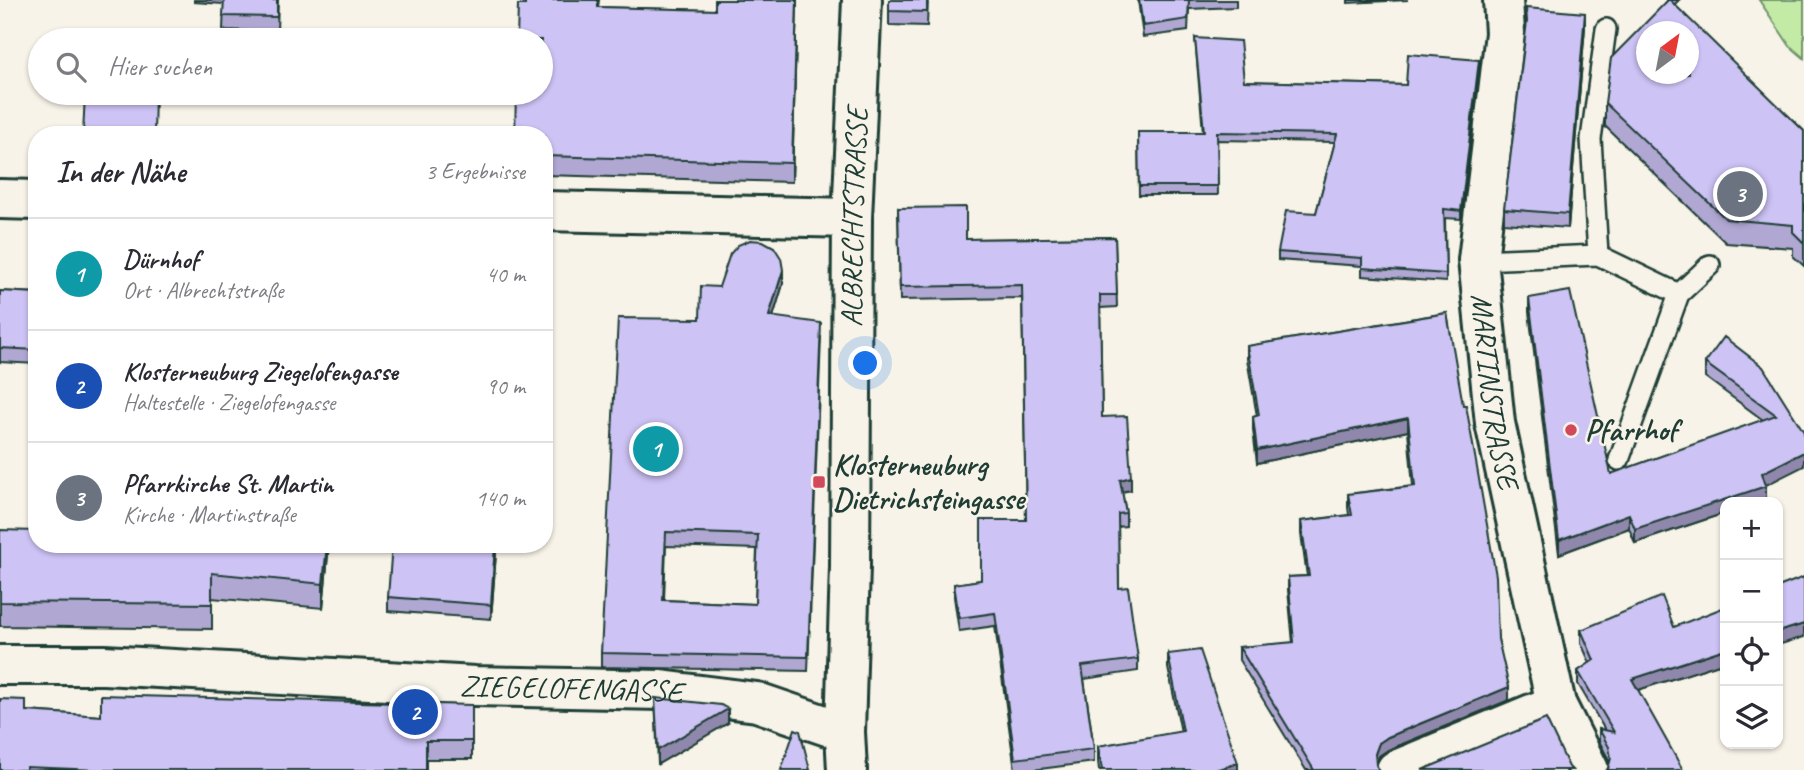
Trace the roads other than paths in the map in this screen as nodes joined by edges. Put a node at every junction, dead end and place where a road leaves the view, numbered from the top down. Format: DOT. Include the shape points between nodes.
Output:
graph roads {
  1 [pos="862,0"];
  2 [pos="1503,0"];
  3 [pos="1606,29"];
  4 [pos="0,199"];
  5 [pos="28,200"];
  6 [pos="553,211"];
  7 [pos="852,218"];
  8 [pos="1598,255"];
  9 [pos="1478,260"];
  10 [pos="1710,265"];
  11 [pos="1679,294"];
  12 [pos="1619,460"];
  13 [pos="0,665"];
  14 [pos="1556,704"];
  15 [pos="845,732"];
  16 [pos="847,770"];
  17 [pos="1396,770"];
  18 [pos="1589,770"];
  1 -- 7 [label="street, ALBRECHTSTRASSE"];
  2 -- 9 [label="street, MARTINSTRASSE" via="1506,33"];
  3 -- 8 [label="lane" via="1591,139"];
  4 -- 5 [label="street"];
  6 -- 7 [label="street"];
  7 -- 15 [label="street, ALBRECHTSTRASSE"];
  8 -- 9 [label="lane"];
  8 -- 11 [label="lane"];
  9 -- 14 [label="street, MARTINSTRASSE" via="1495,423"];
  10 -- 11 [label="lane"];
  11 -- 12 [label="lane"];
  13 -- 15 [label="street, ZIEGELOFENGASSE" via="104,665 661,691 757,702"];
  14 -- 17 [label="street"];
  14 -- 18 [label="street, MARTINSTRASSE"];
  15 -- 16 [label="street, ALBRECHTSTRASSE"];
}
